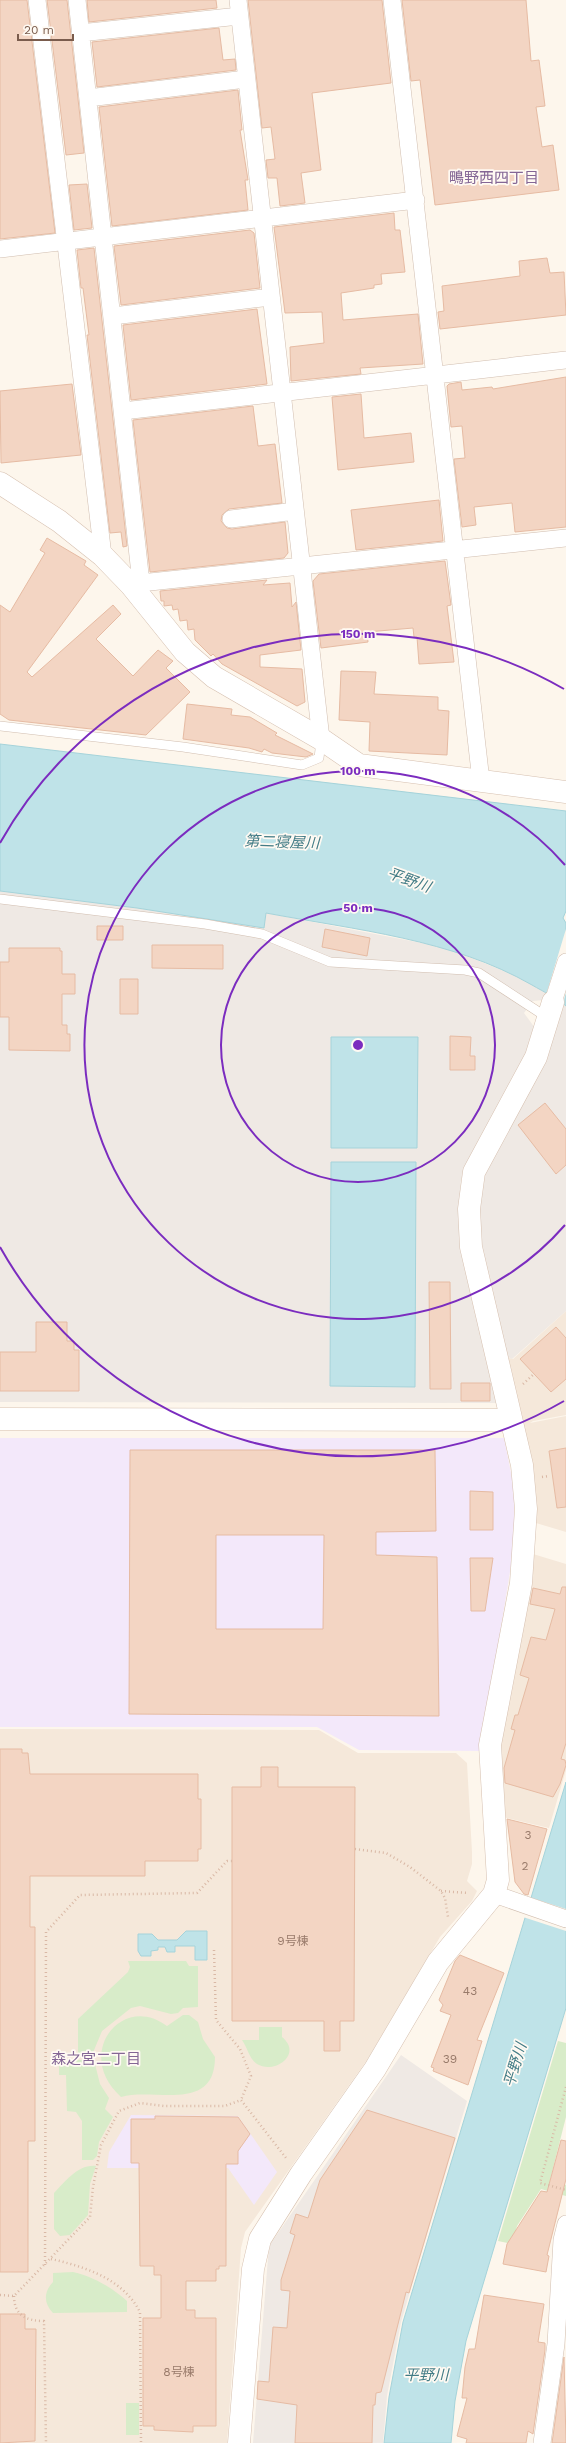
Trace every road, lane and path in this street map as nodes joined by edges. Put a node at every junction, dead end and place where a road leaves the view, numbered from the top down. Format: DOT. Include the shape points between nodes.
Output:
graph roads {
  1 [pos="37,0"];
  2 [pos="77,0"];
  3 [pos="392,0"];
  4 [pos="238,8"];
  5 [pos="80,34"];
  6 [pos="246,79"];
  7 [pos="88,98"];
  8 [pos="416,200"];
  9 [pos="262,218"];
  10 [pos="105,238"];
  11 [pos="64,241"];
  12 [pos="0,249"];
  13 [pos="271,297"];
  14 [pos="113,316"];
  15 [pos="566,360"];
  16 [pos="436,375"];
  17 [pos="281,391"];
  18 [pos="123,411"];
  19 [pos="0,483"];
  20 [pos="295,511"];
  21 [pos="231,519"];
  22 [pos="566,538"];
  23 [pos="454,549"];
  24 [pos="103,556"];
  25 [pos="302,568"];
  26 [pos="136,584"];
  27 [pos="0,726"];
  28 [pos="321,739"];
  29 [pos="481,781"];
  30 [pos="566,792"];
  31 [pos="0,899"];
  32 [pos="566,962"];
  33 [pos="551,1010"];
  34 [pos="0,1419"];
  35 [pos="511,1420"];
  36 [pos="355,1849"];
  37 [pos="232,1861"];
  38 [pos="441,1891"];
  39 [pos="472,1893"];
  40 [pos="494,1894"];
  41 [pos="566,1919"];
  42 [pos="448,1922"];
  43 [pos="214,1950"];
  44 [pos="566,2087"];
  45 [pos="241,2100"];
  46 [pos="286,2158"];
  47 [pos="566,2190"];
  48 [pos="566,2224"];
  49 [pos="52,2259"];
  50 [pos="45,2265"];
  51 [pos="563,2273"];
  52 [pos="0,2296"];
  53 [pos="14,2296"];
  54 [pos="561,2345"];
  55 [pos="141,2442"];
  56 [pos="46,2443"];
  57 [pos="239,2443"];
  58 [pos="542,2443"];
  1 -- 11 [label="street"];
  2 -- 5 [label="street"];
  3 -- 8 [label="street"];
  4 -- 5 [label="street"];
  4 -- 6 [label="street"];
  5 -- 7 [label="street"];
  6 -- 7 [label="street"];
  6 -- 9 [label="street"];
  7 -- 10 [label="street"];
  8 -- 9 [label="street"];
  8 -- 16 [label="street"];
  9 -- 10 [label="street"];
  9 -- 13 [label="street"];
  10 -- 11 [label="street"];
  10 -- 14 [label="street"];
  11 -- 12 [label="street"];
  11 -- 24 [label="street"];
  13 -- 14 [label="street"];
  13 -- 17 [label="street"];
  14 -- 18 [label="street"];
  15 -- 16 [label="street"];
  16 -- 17 [label="street"];
  16 -- 23 [label="street"];
  17 -- 18 [label="street"];
  17 -- 20 [label="street"];
  18 -- 26 [label="street"];
  19 -- 24 [label="street" via="59,521"];
  20 -- 21 [label="street"];
  20 -- 25 [label="street"];
  22 -- 23 [label="street"];
  23 -- 25 [label="street"];
  23 -- 29 [label="street"];
  24 -- 26 [label="street"];
  25 -- 26 [label="street"];
  25 -- 28 [label="street"];
  26 -- 28 [label="street" via="185,652 214,677"];
  27 -- 28 [label="lane" via="183,747 302,764 319,758"];
  28 -- 29 [label="street" via="359,765"];
  29 -- 30 [label="street"];
  31 -- 33 [label="lane" via="205,924 262,934 330,962 465,970 479,973"];
  32 -- 33 [label="street"];
  33 -- 35 [label="street" via="536,1057 480,1158 470,1191 472,1247"];
  34 -- 35 [label="street"];
  35 -- 40 [label="street" via="522,1465 526,1518 521,1583 490,1745 498,1865 498,1880"];
  36 -- 38 [label="path" via="386,1853 396,1857"];
  37 -- 50 [label="path" via="227,1861 197,1893 80,1895 46,1932"];
  38 -- 39 [label="path"];
  38 -- 42 [label="path" via="447,1907"];
  40 -- 41 [label="street"];
  40 -- 57 [label="street" via="438,1962 375,2069 301,2174 260,2239 253,2269"];
  43 -- 45 [label="path" via="216,2020 240,2049 251,2076"];
  44 -- 47 [label="path" via="540,2183"];
  45 -- 46 [label="path"];
  45 -- 49 [label="path" via="224,2106 164,2106 140,2103 119,2111 102,2145 90,2217"];
  48 -- 51 [label="street" via="562,2240"];
  49 -- 50 [label="path"];
  49 -- 55 [label="path" via="75,2265 118,2285 131,2297 140,2312"];
  50 -- 53 [label="path"];
  51 -- 54 [label="street"];
  52 -- 53 [label="path"];
  53 -- 56 [label="path" via="16,2310 30,2321 44,2321"];
  54 -- 58 [label="street"];
}
